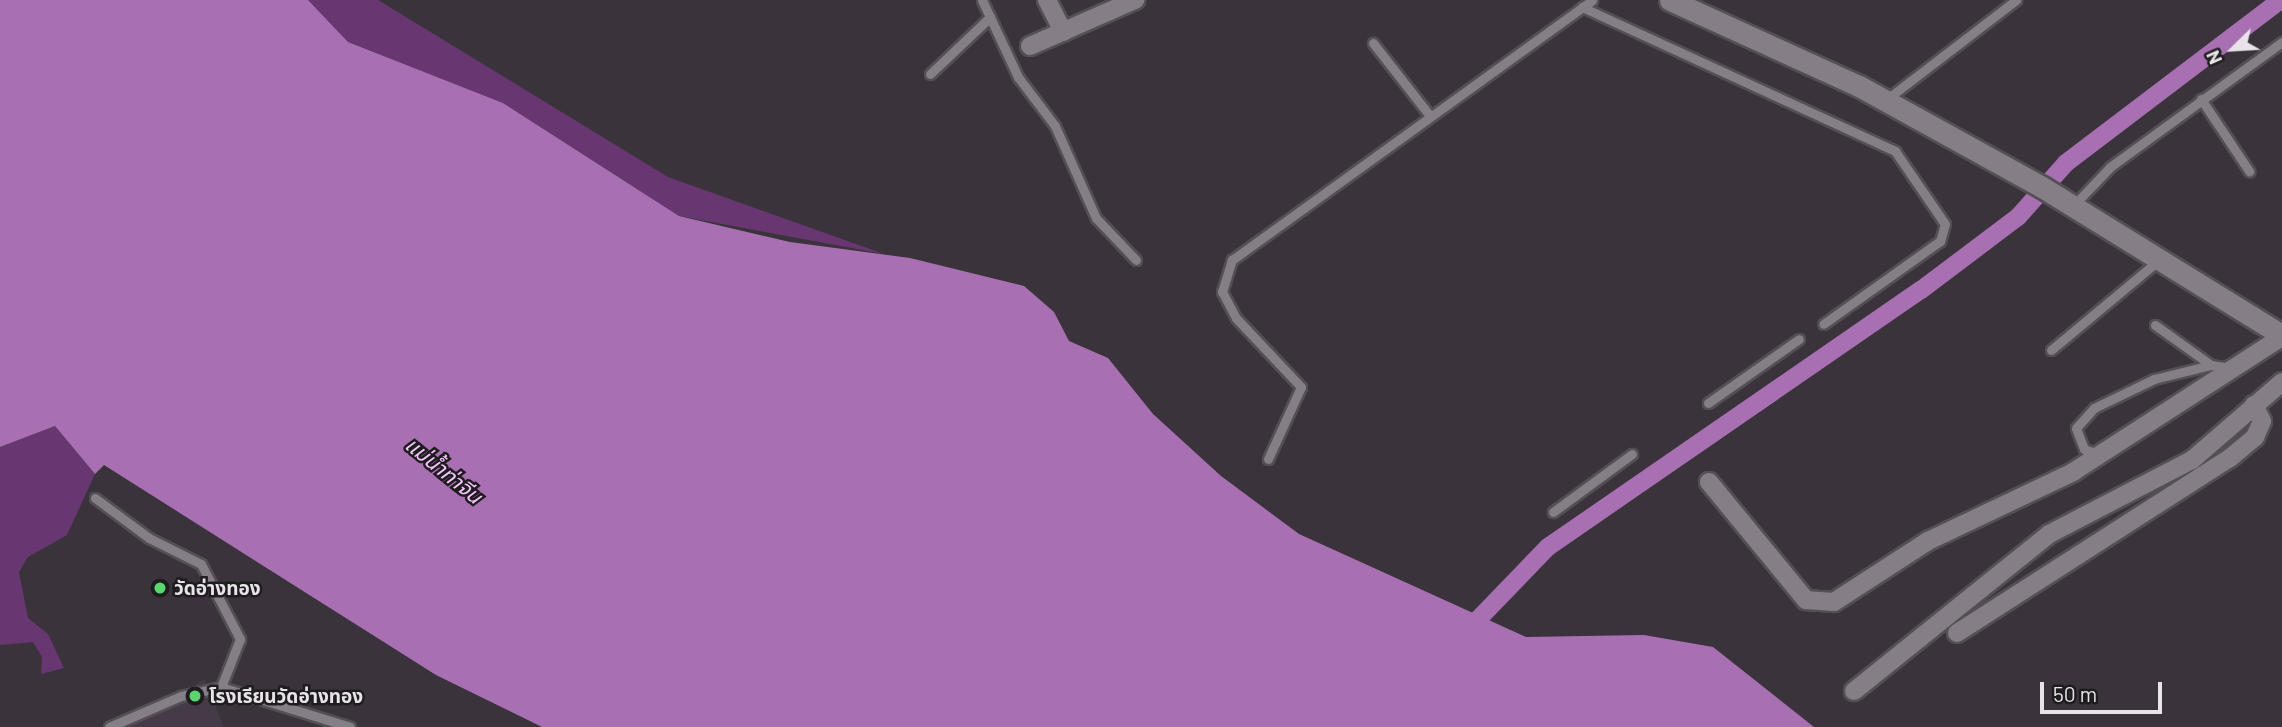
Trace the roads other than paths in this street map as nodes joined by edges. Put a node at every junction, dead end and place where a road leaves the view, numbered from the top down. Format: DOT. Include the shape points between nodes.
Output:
graph roads {
  1 [pos="982,0"];
  2 [pos="1047,0"];
  3 [pos="1135,0"];
  4 [pos="1592,0"];
  5 [pos="1670,0"];
  6 [pos="2016,0"];
  7 [pos="1101,7"];
  8 [pos="1583,7"];
  9 [pos="990,18"];
  10 [pos="1063,32"];
  11 [pos="2282,42"];
  12 [pos="1373,43"];
  13 [pos="1030,47"];
  14 [pos="930,74"];
  15 [pos="2201,99"];
  16 [pos="1885,100"];
  17 [pos="1430,116"];
  18 [pos="2249,171"];
  19 [pos="2073,207"];
  20 [pos="1136,260"];
  21 [pos="2160,260"];
  22 [pos="1824,324"];
  23 [pos="2155,325"];
  24 [pos="2282,336"];
  25 [pos="1799,339"];
  26 [pos="2051,350"];
  27 [pos="2211,365"];
  28 [pos="2232,369"];
  29 [pos="2282,382"];
  30 [pos="1708,403"];
  31 [pos="2254,405"];
  32 [pos="1632,454"];
  33 [pos="2100,454"];
  34 [pos="1268,459"];
  35 [pos="1709,482"];
  36 [pos="95,499"];
  37 [pos="1553,512"];
  38 [pos="2031,549"];
  39 [pos="2059,568"];
  40 [pos="1957,633"];
  41 [pos="221,687"];
  42 [pos="1854,691"];
  43 [pos="109,727"];
  44 [pos="351,727"];
  1 -- 9 [label="lane"];
  2 -- 10 [label="street"];
  3 -- 7 [label="street"];
  4 -- 8 [label="lane"];
  5 -- 16 [label="main road"];
  6 -- 16 [label="lane"];
  7 -- 10 [label="street"];
  8 -- 17 [label="lane"];
  8 -- 22 [label="lane" via="1895,151 1945,224 1940,241"];
  9 -- 14 [label="lane"];
  9 -- 20 [label="lane" via="1017,77 1055,126 1096,218"];
  10 -- 13 [label="street"];
  11 -- 15 [label="lane"];
  12 -- 17 [label="lane"];
  15 -- 18 [label="lane"];
  15 -- 19 [label="lane" via="2110,167"];
  16 -- 19 [label="main road"];
  17 -- 34 [label="lane" via="1233,260 1222,277 1222,292 1236,318 1301,387"];
  19 -- 21 [label="main road"];
  21 -- 24 [label="main road"];
  21 -- 26 [label="lane"];
  23 -- 27 [label="lane"];
  24 -- 28 [label="street"];
  25 -- 30 [label="lane"];
  27 -- 28 [label="lane"];
  27 -- 33 [label="lane" via="2154,379 2079,418 2077,439"];
  28 -- 33 [label="street"];
  29 -- 31 [label="street"];
  31 -- 38 [label="street" via="2192,460 2076,516"];
  31 -- 39 [label="street" via="2262,421 2255,437 2230,458"];
  32 -- 37 [label="lane"];
  33 -- 35 [label="street" via="1928,541 1835,602 1819,605 1793,586"];
  36 -- 41 [label="lane" via="149,538 201,564 240,639"];
  38 -- 39 [label="street"];
  38 -- 42 [label="street"];
  39 -- 40 [label="street"];
  41 -- 43 [label="lane" via="181,696"];
  41 -- 44 [label="lane"];
}
